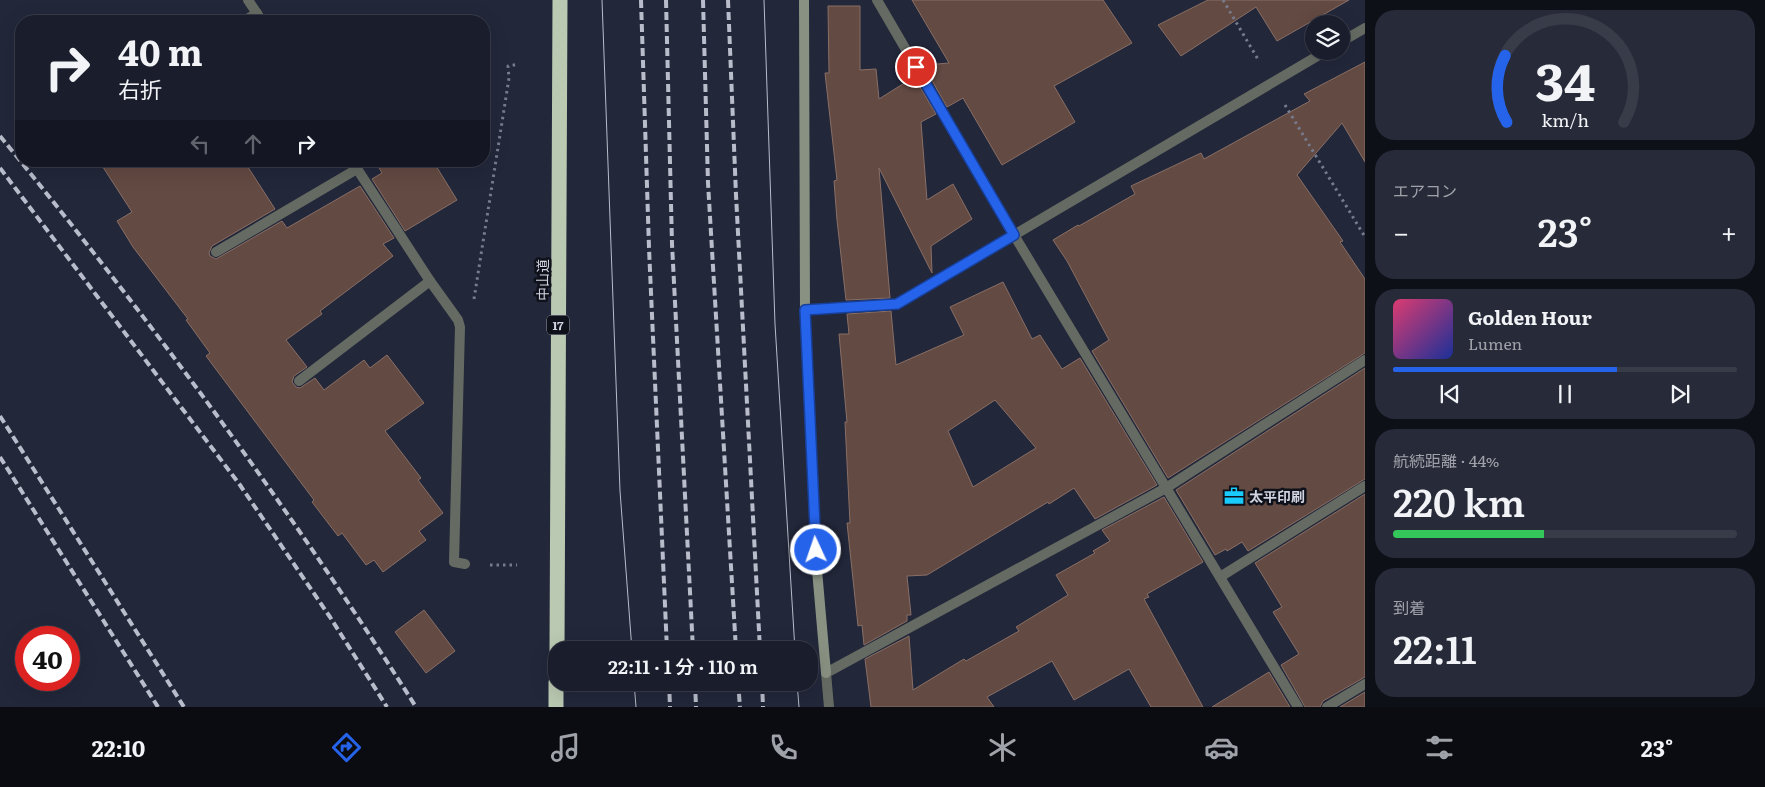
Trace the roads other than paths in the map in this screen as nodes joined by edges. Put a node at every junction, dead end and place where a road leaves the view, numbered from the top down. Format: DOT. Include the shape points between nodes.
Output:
graph roads {
  1 [pos="248,0"];
  2 [pos="560,0"];
  3 [pos="804,0"];
  4 [pos="877,0"];
  5 [pos="258,15"];
  6 [pos="1365,28"];
  7 [pos="1350,37"];
  8 [pos="1311,60"];
  9 [pos="352,167"];
  10 [pos="356,167"];
  11 [pos="1014,235"];
  12 [pos="216,252"];
  13 [pos="430,281"];
  14 [pos="805,310"];
  15 [pos="1365,360"];
  16 [pos="299,381"];
  17 [pos="1365,486"];
  18 [pos="1166,488"];
  19 [pos="465,564"];
  20 [pos="1220,577"];
  21 [pos="557,641"];
  22 [pos="826,673"];
  23 [pos="1365,684"];
  24 [pos="556,691"];
  25 [pos="556,707"];
  26 [pos="829,707"];
  27 [pos="1298,707"];
  28 [pos="1327,707"];
  1 -- 5 [label="street"];
  2 -- 21 [label="highway, 中山道 / 17"];
  3 -- 14 [label="street"];
  4 -- 11 [label="street"];
  6 -- 7 [label="street"];
  8 -- 11 [label="street"];
  9 -- 12 [label="street"];
  10 -- 13 [label="street"];
  11 -- 14 [label="street" via="897,304"];
  11 -- 18 [label="street"];
  13 -- 16 [label="street"];
  13 -- 19 [label="street" via="460,327 454,562"];
  14 -- 22 [label="street" via="817,570"];
  15 -- 18 [label="street"];
  17 -- 20 [label="street"];
  18 -- 20 [label="street"];
  18 -- 22 [label="street"];
  20 -- 27 [label="street"];
  22 -- 26 [label="street"];
  23 -- 28 [label="street"];
  24 -- 25 [label="highway"];
}
